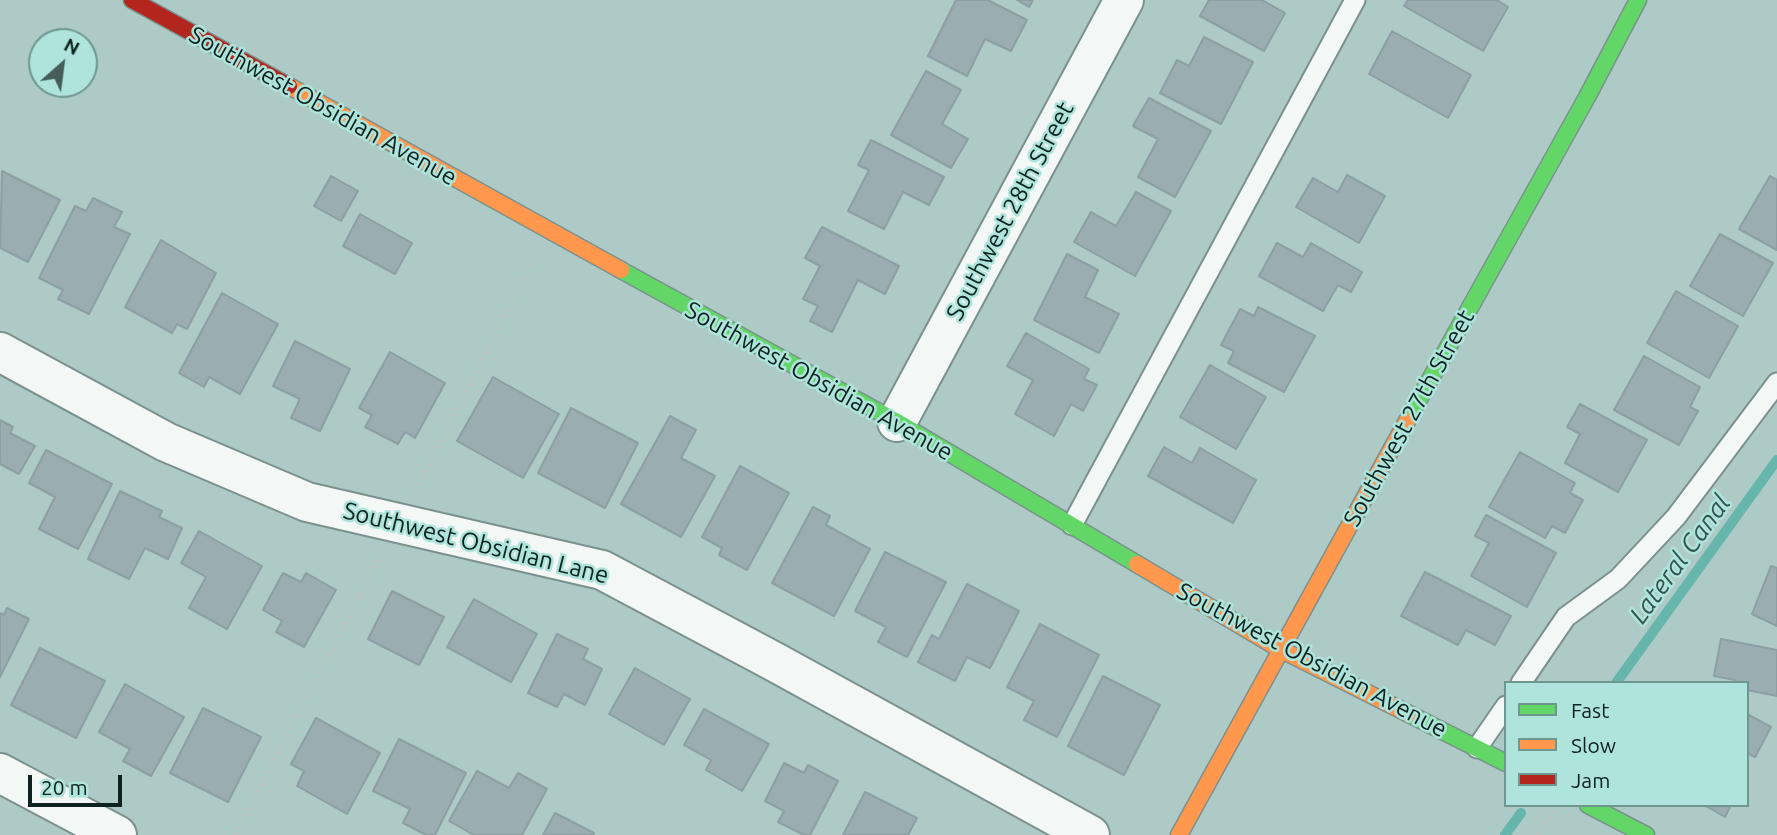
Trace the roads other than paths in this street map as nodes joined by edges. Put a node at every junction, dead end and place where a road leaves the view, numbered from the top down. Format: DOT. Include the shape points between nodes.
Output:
graph roads {
  1 [pos="132,0"];
  2 [pos="1124,0"];
  3 [pos="1354,0"];
  4 [pos="1638,0"];
  5 [pos="0,352"];
  6 [pos="1777,383"];
  7 [pos="897,422"];
  8 [pos="1072,526"];
  9 [pos="1280,649"];
  10 [pos="1522,681"];
  11 [pos="1504,709"];
  12 [pos="1476,748"];
  13 [pos="1504,762"];
  14 [pos="0,773"];
  15 [pos="1592,807"];
  16 [pos="117,835"];
  17 [pos="1090,835"];
  18 [pos="1179,835"];
  19 [pos="1646,835"];
  1 -- 7 [label="street, Southwest Obsidian Avenue"];
  2 -- 7 [label="street, Southwest 28th Street"];
  3 -- 8 [label="lane"];
  4 -- 9 [label="street, Southwest 27th Street"];
  5 -- 17 [label="street, Southwest Obsidian Lane" via="166,442 307,502 602,570"];
  6 -- 10 [label="lane" via="1676,517 1618,579 1566,617"];
  7 -- 8 [label="street, Southwest Obsidian Avenue"];
  8 -- 9 [label="street, Southwest Obsidian Avenue"];
  9 -- 12 [label="street, Southwest Obsidian Avenue"];
  9 -- 18 [label="street, Southwest 27th Street"];
  11 -- 12 [label="lane"];
  12 -- 13 [label="street, Southwest Obsidian Avenue"];
  14 -- 16 [label="street"];
  15 -- 19 [label="street"];
}
